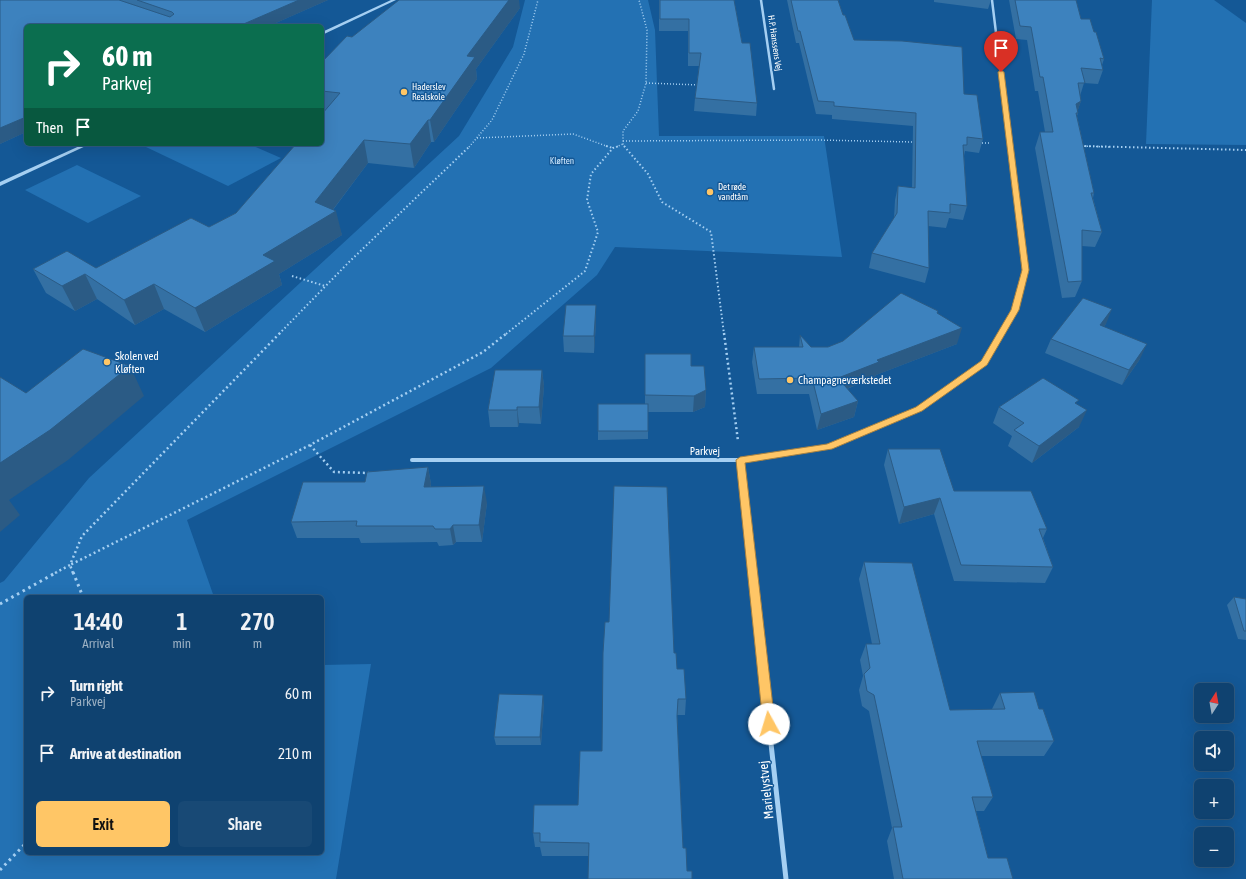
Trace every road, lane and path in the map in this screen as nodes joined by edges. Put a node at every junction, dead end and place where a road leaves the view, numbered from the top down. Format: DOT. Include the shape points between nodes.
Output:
graph roads {
  1 [pos="394,0"];
  2 [pos="538,0"];
  3 [pos="639,0"];
  4 [pos="761,0"];
  5 [pos="992,0"];
  6 [pos="324,33"];
  7 [pos="646,83"];
  8 [pos="706,86"];
  9 [pos="774,89"];
  10 [pos="476,138"];
  11 [pos="623,142"];
  12 [pos="917,142"];
  13 [pos="979,143"];
  14 [pos="1010,144"];
  15 [pos="84,146"];
  16 [pos="1080,146"];
  17 [pos="613,148"];
  18 [pos="1246,150"];
  19 [pos="0,184"];
  20 [pos="292,276"];
  21 [pos="325,286"];
  22 [pos="310,445"];
  23 [pos="412,460"];
  24 [pos="740,460"];
  25 [pos="372,473"];
  26 [pos="70,565"];
  27 [pos="82,595"];
  28 [pos="0,604"];
  29 [pos="24,845"];
  30 [pos="0,870"];
  31 [pos="786,879"];
  1 -- 6 [label="street"];
  2 -- 10 [label="path" via="524,54 492,120"];
  3 -- 7 [label="path" via="647,30"];
  4 -- 9 [label="street, H.P. Hanssens Vej"];
  5 -- 14 [label="street, Parkvej"];
  7 -- 8 [label="path"];
  7 -- 11 [label="path" via="638,111 623,131"];
  10 -- 17 [label="path" via="573,134"];
  10 -- 21 [label="path" via="462,155"];
  11 -- 12 [label="path"];
  11 -- 17 [label="path"];
  11 -- 24 [label="path" via="648,174 662,202 711,232"];
  13 -- 14 [label="path"];
  14 -- 24 [label="street, Parkvej" via="1025,270 1015,310 984,363 919,409 829,447"];
  15 -- 19 [label="street"];
  16 -- 18 [label="path"];
  17 -- 22 [label="path" via="591,174 587,200 598,232 586,271 483,352"];
  20 -- 21 [label="path"];
  21 -- 26 [label="path" via="82,536"];
  22 -- 25 [label="path" via="334,472"];
  22 -- 26 [label="path"];
  23 -- 24 [label="street, Parkvej"];
  24 -- 31 [label="street, Marielystvej"];
  26 -- 27 [label="path"];
  26 -- 28 [label="path"];
  29 -- 30 [label="path"];
}
